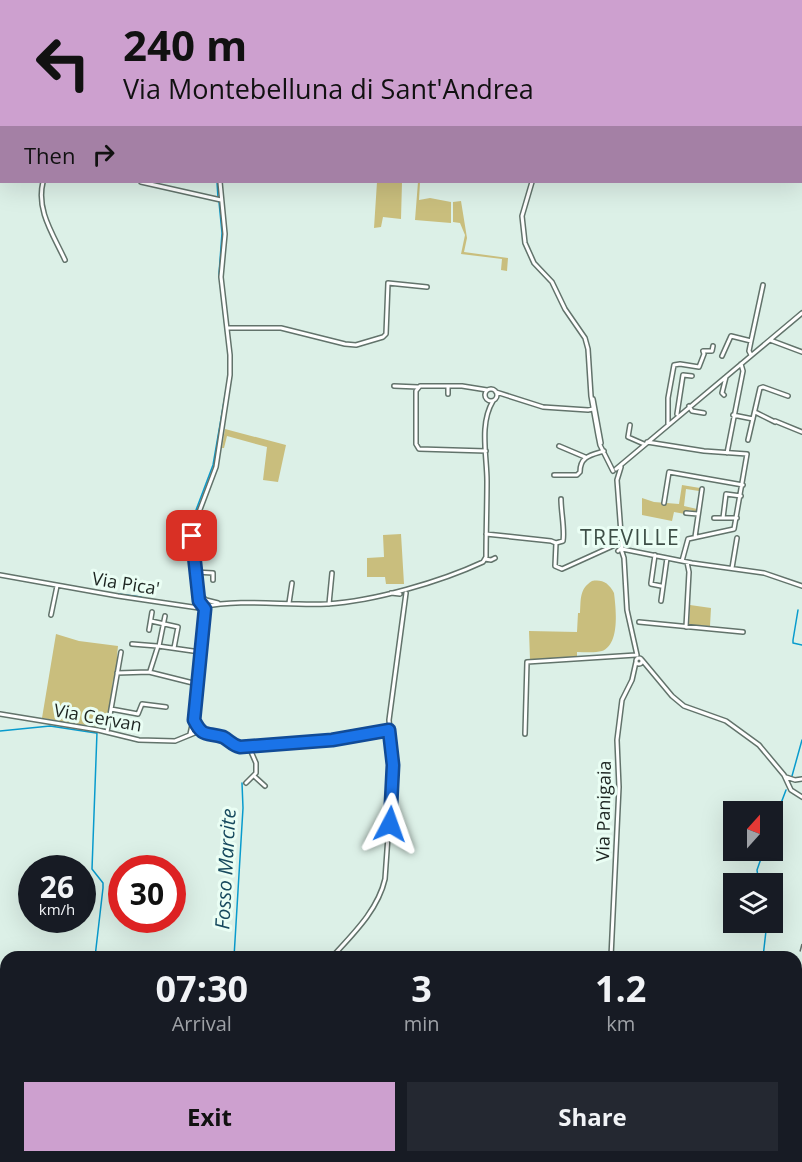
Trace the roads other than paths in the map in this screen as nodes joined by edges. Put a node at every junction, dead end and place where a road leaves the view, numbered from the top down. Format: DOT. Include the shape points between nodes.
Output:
graph roads {
  1 [pos="43,183"];
  2 [pos="146,183"];
  3 [pos="220,183"];
  4 [pos="532,183"];
  5 [pos="222,200"];
  6 [pos="65,260"];
  7 [pos="763,285"];
  8 [pos="427,287"];
  9 [pos="802,313"];
  10 [pos="227,328"];
  11 [pos="770,340"];
  12 [pos="750,341"];
  13 [pos="713,346"];
  14 [pos="802,352"];
  15 [pos="751,355"];
  16 [pos="722,356"];
  17 [pos="741,363"];
  18 [pos="736,368"];
  19 [pos="741,374"];
  20 [pos="692,376"];
  21 [pos="725,376"];
  22 [pos="394,386"];
  23 [pos="448,386"];
  24 [pos="418,387"];
  25 [pos="477,389"];
  26 [pos="487,390"];
  27 [pos="496,392"];
  28 [pos="448,394"];
  29 [pos="724,395"];
  30 [pos="507,396"];
  31 [pos="788,396"];
  32 [pos="485,397"];
  33 [pos="497,398"];
  34 [pos="493,401"];
  35 [pos="593,402"];
  36 [pos="689,406"];
  37 [pos="488,409"];
  38 [pos="591,409"];
  39 [pos="755,412"];
  40 [pos="704,413"];
  41 [pos="733,415"];
  42 [pos="676,416"];
  43 [pos="595,417"];
  44 [pos="753,419"];
  45 [pos="668,424"];
  46 [pos="630,425"];
  47 [pos="802,432"];
  48 [pos="748,440"];
  49 [pos="646,443"];
  50 [pos="559,446"];
  51 [pos="603,450"];
  52 [pos="486,451"];
  53 [pos="727,453"];
  54 [pos="585,457"];
  55 [pos="616,471"];
  56 [pos="554,475"];
  57 [pos="743,485"];
  58 [pos="702,489"];
  59 [pos="741,496"];
  60 [pos="561,499"];
  61 [pos="664,503"];
  62 [pos="686,513"];
  63 [pos="698,514"];
  64 [pos="714,518"];
  65 [pos="723,518"];
  66 [pos="737,518"];
  67 [pos="486,534"];
  68 [pos="695,537"];
  69 [pos="737,538"];
  70 [pos="556,543"];
  71 [pos="618,548"];
  72 [pos="654,555"];
  73 [pos="495,558"];
  74 [pos="667,558"];
  75 [pos="485,560"];
  76 [pos="682,561"];
  77 [pos="687,562"];
  78 [pos="692,563"];
  79 [pos="732,568"];
  80 [pos="195,572"];
  81 [pos="690,572"];
  82 [pos="332,573"];
  83 [pos="0,575"];
  84 [pos="213,580"];
  85 [pos="292,583"];
  86 [pos="57,586"];
  87 [pos="660,586"];
  88 [pos="802,586"];
  89 [pos="198,591"];
  90 [pos="403,592"];
  91 [pos="661,601"];
  92 [pos="222,603"];
  93 [pos="289,603"];
  94 [pos="329,604"];
  95 [pos="201,609"];
  96 [pos="153,612"];
  97 [pos="51,615"];
  98 [pos="165,616"];
  99 [pos="151,621"];
  100 [pos="639,622"];
  101 [pos="164,624"];
  102 [pos="686,627"];
  103 [pos="149,630"];
  104 [pos="743,632"];
  105 [pos="132,644"];
  106 [pos="158,646"];
  107 [pos="174,648"];
  108 [pos="121,652"];
  109 [pos="200,652"];
  110 [pos="639,660"];
  111 [pos="149,672"];
  112 [pos="117,674"];
  113 [pos="197,684"];
  114 [pos="166,707"];
  115 [pos="111,709"];
  116 [pos="0,714"];
  117 [pos="196,730"];
  118 [pos="389,730"];
  119 [pos="107,732"];
  120 [pos="525,734"];
  121 [pos="249,747"];
  122 [pos="255,776"];
  123 [pos="784,776"];
  124 [pos="790,779"];
  125 [pos="802,779"];
  126 [pos="797,780"];
  127 [pos="246,783"];
  128 [pos="790,784"];
  129 [pos="265,786"];
  130 [pos="802,797"];
  131 [pos="337,951"];
  132 [pos="612,951"];
  1 -- 6 [label="street" via="42,210"];
  2 -- 5 [label="street"];
  3 -- 5 [label="street"];
  4 -- 35 [label="street" via="522,216 525,243 534,263 552,282 565,309 584,334"];
  5 -- 10 [label="street" via="225,240 221,277"];
  7 -- 12 [label="street"];
  8 -- 10 [label="street" via="388,283 386,334 356,345 281,328"];
  9 -- 11 [label="street"];
  10 -- 80 [label="street" via="231,369 228,397 216,467 193,528"];
  11 -- 14 [label="street"];
  11 -- 15 [label="street"];
  12 -- 15 [label="street"];
  12 -- 16 [label="street" via="731,336"];
  13 -- 45 [label="street" via="712,351 703,351 698,368 674,365"];
  15 -- 17 [label="street"];
  17 -- 18 [label="street"];
  17 -- 19 [label="street"];
  18 -- 19 [label="street"];
  18 -- 21 [label="street"];
  19 -- 41 [label="street"];
  20 -- 42 [label="street" via="683,375"];
  21 -- 29 [label="street"];
  21 -- 36 [label="street"];
  22 -- 24 [label="street"];
  23 -- 24 [label="street"];
  23 -- 25 [label="street"];
  23 -- 28 [label="street"];
  24 -- 52 [label="street" via="418,447"];
  25 -- 26 [label="street"];
  25 -- 32 [label="street"];
  26 -- 27 [label="street"];
  26 -- 32 [label="street"];
  27 -- 30 [label="street"];
  27 -- 33 [label="street"];
  30 -- 33 [label="street"];
  30 -- 38 [label="street" via="543,407"];
  31 -- 39 [label="street" via="762,388"];
  32 -- 34 [label="street"];
  32 -- 37 [label="street"];
  33 -- 34 [label="street"];
  34 -- 37 [label="street"];
  35 -- 38 [label="street"];
  35 -- 43 [label="street"];
  36 -- 40 [label="street" via="692,411"];
  36 -- 42 [label="street"];
  37 -- 52 [label="street"];
  38 -- 43 [label="street"];
  39 -- 44 [label="street"];
  39 -- 47 [label="street"];
  41 -- 44 [label="street"];
  41 -- 53 [label="street"];
  42 -- 45 [label="street"];
  43 -- 51 [label="street"];
  44 -- 48 [label="street"];
  45 -- 49 [label="street"];
  46 -- 49 [label="street" via="628,437"];
  49 -- 53 [label="street"];
  49 -- 55 [label="street"];
  50 -- 54 [label="street"];
  51 -- 54 [label="street"];
  51 -- 55 [label="street"];
  52 -- 67 [label="street"];
  53 -- 57 [label="street" via="747,455"];
  54 -- 56 [label="street" via="577,475"];
  55 -- 71 [label="street"];
  57 -- 59 [label="street"];
  57 -- 61 [label="street" via="669,472"];
  58 -- 63 [label="street"];
  59 -- 65 [label="street" via="726,494"];
  59 -- 66 [label="street"];
  60 -- 70 [label="street" via="564,535 563,541"];
  62 -- 63 [label="street"];
  63 -- 68 [label="street"];
  64 -- 65 [label="street"];
  65 -- 66 [label="street"];
  66 -- 68 [label="street" via="733,529"];
  67 -- 70 [label="street"];
  67 -- 75 [label="street"];
  68 -- 76 [label="street" via="687,539"];
  69 -- 79 [label="street"];
  70 -- 71 [label="street" via="555,566 562,569"];
  71 -- 72 [label="street"];
  71 -- 110 [label="street"];
  72 -- 74 [label="street"];
  72 -- 87 [label="street" via="651,585"];
  73 -- 75 [label="street"];
  74 -- 76 [label="street"];
  74 -- 91 [label="street"];
  75 -- 90 [label="street"];
  76 -- 77 [label="street"];
  77 -- 78 [label="street"];
  77 -- 81 [label="street"];
  78 -- 79 [label="street"];
  78 -- 81 [label="street"];
  79 -- 88 [label="street" via="764,573"];
  80 -- 84 [label="street" via="213,573"];
  80 -- 89 [label="street"];
  81 -- 102 [label="street"];
  82 -- 94 [label="street"];
  83 -- 86 [label="street, Via Pica'"];
  85 -- 93 [label="street"];
  86 -- 95 [label="street, Via Pica'"];
  86 -- 97 [label="street"];
  89 -- 92 [label="street" via="206,600"];
  89 -- 95 [label="street"];
  90 -- 94 [label="street"];
  90 -- 118 [label="street"];
  92 -- 93 [label="street"];
  92 -- 95 [label="street"];
  93 -- 94 [label="street"];
  95 -- 109 [label="street"];
  96 -- 99 [label="street"];
  98 -- 101 [label="street"];
  99 -- 101 [label="street"];
  99 -- 103 [label="street"];
  100 -- 102 [label="street"];
  101 -- 106 [label="street"];
  101 -- 107 [label="street" via="178,627"];
  102 -- 104 [label="street"];
  105 -- 106 [label="street"];
  106 -- 107 [label="street"];
  106 -- 111 [label="street"];
  107 -- 109 [label="street"];
  108 -- 112 [label="street"];
  109 -- 113 [label="street"];
  110 -- 120 [label="street" via="527,662"];
  110 -- 123 [label="street" via="684,706 726,721 753,740"];
  110 -- 132 [label="street, Via Panigaia" via="623,697 617,740 619,787"];
  111 -- 112 [label="street"];
  111 -- 113 [label="street"];
  112 -- 115 [label="street"];
  113 -- 117 [label="street"];
  114 -- 115 [label="street" via="142,704 138,714"];
  115 -- 119 [label="street"];
  116 -- 119 [label="street, Via Cervan"];
  117 -- 119 [label="street, Via Cervan" via="175,741 136,739"];
  117 -- 121 [label="street" via="225,738 235,746"];
  118 -- 121 [label="street" via="332,740"];
  118 -- 131 [label="street" via="393,765 382,892"];
  121 -- 122 [label="street" via="256,763"];
  122 -- 127 [label="street"];
  122 -- 129 [label="street"];
  123 -- 124 [label="street"];
  123 -- 128 [label="street"];
  124 -- 126 [label="street"];
  124 -- 128 [label="street"];
  125 -- 126 [label="street"];
  126 -- 128 [label="street"];
  128 -- 130 [label="street" via="795,794"];
}
